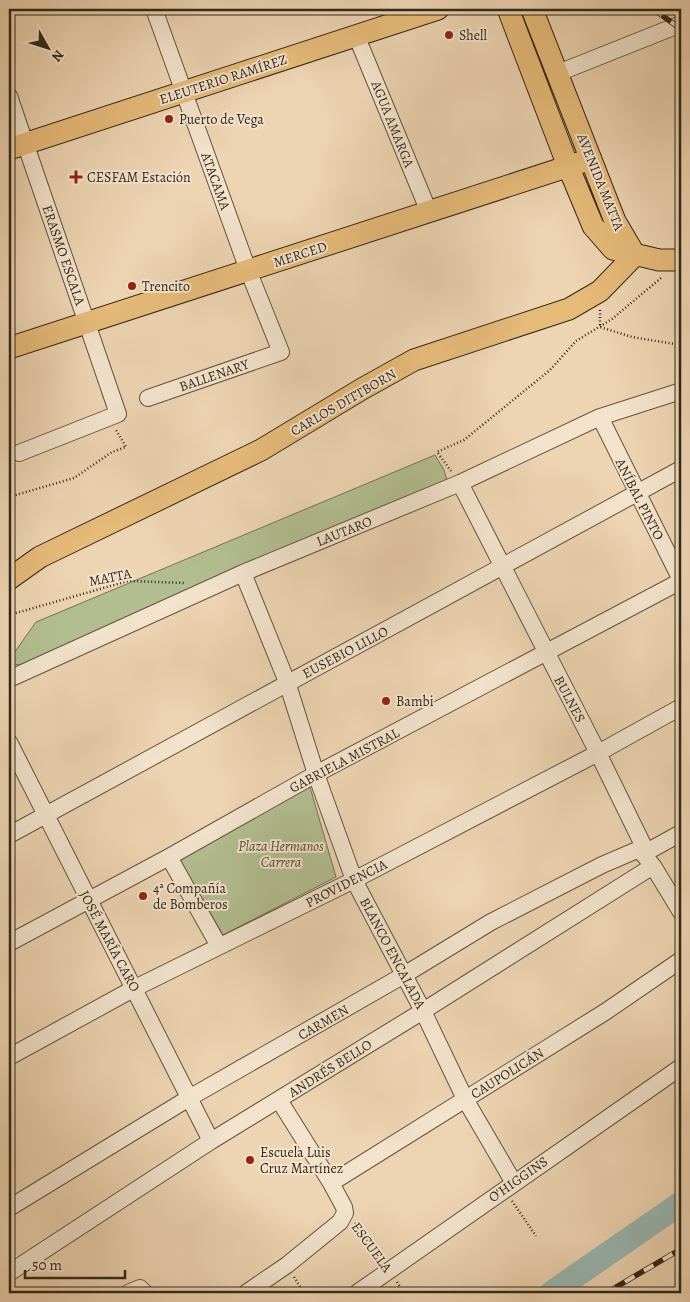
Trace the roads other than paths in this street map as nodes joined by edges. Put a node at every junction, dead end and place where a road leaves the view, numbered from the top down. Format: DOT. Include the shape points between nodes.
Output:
graph roads {
  1 [pos="154,9"];
  2 [pos="438,9"];
  3 [pos="508,9"];
  4 [pos="532,9"];
  5 [pos="681,24"];
  6 [pos="356,35"];
  7 [pos="558,73"];
  8 [pos="183,92"];
  9 [pos="9,96"];
  10 [pos="17,146"];
  11 [pos="591,159"];
  12 [pos="568,166"];
  13 [pos="429,212"];
  14 [pos="635,255"];
  15 [pos="674,267"];
  16 [pos="248,270"];
  17 [pos="88,322"];
  18 [pos="9,348"];
  19 [pos="280,352"];
  20 [pos="681,391"];
  21 [pos="148,398"];
  22 [pos="600,417"];
  23 [pos="19,453"];
  24 [pos="681,469"];
  25 [pos="460,484"];
  26 [pos="637,492"];
  27 [pos="504,567"];
  28 [pos="243,573"];
  29 [pos="9,579"];
  30 [pos="681,580"];
  31 [pos="546,654"];
  32 [pos="9,680"];
  33 [pos="287,682"];
  34 [pos="681,706"];
  35 [pos="9,742"];
  36 [pos="598,753"];
  37 [pos="316,774"];
  38 [pos="46,815"];
  39 [pos="681,833"];
  40 [pos="9,835"];
  41 [pos="647,856"];
  42 [pos="169,857"];
  43 [pos="354,880"];
  44 [pos="88,900"];
  45 [pos="681,912"];
  46 [pos="9,943"];
  47 [pos="219,946"];
  48 [pos="681,960"];
  49 [pos="404,975"];
  50 [pos="135,988"];
  51 [pos="424,1011"];
  52 [pos="9,1057"];
  53 [pos="681,1067"];
  54 [pos="189,1098"];
  55 [pos="466,1099"];
  56 [pos="279,1100"];
  57 [pos="211,1141"];
  58 [pos="331,1183"];
  59 [pos="509,1186"];
  60 [pos="9,1208"];
  61 [pos="9,1273"];
  62 [pos="246,1293"];
  63 [pos="357,1293"];
  1 -- 8 [label="street, ATACAMA"];
  2 -- 6 [label="main road, ELEUTERIO RAMÍREZ"];
  3 -- 12 [label="main road, AVENIDA MATTA"];
  4 -- 7 [label="main road, AVENIDA MATTA"];
  5 -- 7 [label="street"];
  6 -- 8 [label="main road, ELEUTERIO RAMÍREZ"];
  6 -- 13 [label="street, AGUA AMARGA"];
  7 -- 11 [label="main road, AVENIDA MATTA"];
  8 -- 10 [label="main road, ELEUTERIO RAMÍREZ"];
  8 -- 16 [label="street, ATACAMA"];
  9 -- 10 [label="street, ERASMO ESCALA"];
  10 -- 17 [label="street, ERASMO ESCALA"];
  11 -- 12 [label="main road, MERCED"];
  11 -- 14 [label="main road, AVENIDA MATTA" via="615,221"];
  12 -- 13 [label="main road, MERCED"];
  12 -- 14 [label="main road, AVENIDA MATTA" via="593,226 613,248"];
  13 -- 16 [label="main road, MERCED"];
  14 -- 15 [label="main road"];
  14 -- 29 [label="main road, CARLOS DITTBORN" via="600,291 569,308 414,360 260,450 40,557"];
  16 -- 17 [label="main road, MERCED"];
  16 -- 19 [label="street, ATACAMA"];
  17 -- 18 [label="main road, MERCED"];
  17 -- 23 [label="street, ERASMO ESCALA" via="114,416"];
  19 -- 21 [label="street, BALLENARY"];
  20 -- 22 [label="street, LAUTARO"];
  22 -- 25 [label="street, LAUTARO"];
  22 -- 26 [label="street, ANÍBAL PINTO"];
  24 -- 26 [label="street, EUSEBIO LILLO"];
  25 -- 27 [label="street, BULNES"];
  25 -- 28 [label="street, LAUTARO"];
  26 -- 27 [label="street, EUSEBIO LILLO"];
  26 -- 30 [label="street, ANÍBAL PINTO"];
  27 -- 31 [label="street, BULNES"];
  27 -- 33 [label="street, EUSEBIO LILLO"];
  28 -- 32 [label="street, LAUTARO"];
  28 -- 33 [label="street, BLANCO ENCALADA"];
  30 -- 31 [label="street, GABRIELA MISTRAL"];
  31 -- 36 [label="street, BULNES"];
  31 -- 37 [label="street, GABRIELA MISTRAL"];
  33 -- 37 [label="street, BLANCO ENCALADA"];
  33 -- 38 [label="street, EUSEBIO LILLO"];
  34 -- 36 [label="street, PROVIDENCIA"];
  35 -- 38 [label="street, JOSÉ MARÍA CARO"];
  36 -- 41 [label="street, BULNES"];
  36 -- 43 [label="street, PROVIDENCIA"];
  37 -- 42 [label="street, GABRIELA MISTRAL"];
  37 -- 43 [label="street, BLANCO ENCALADA"];
  38 -- 40 [label="street, EUSEBIO LILLO"];
  38 -- 44 [label="street, JOSÉ MARÍA CARO"];
  39 -- 41 [label="street, CARMEN"];
  41 -- 45 [label="street, BULNES"];
  41 -- 49 [label="street, CARMEN" via="602,865 491,922"];
  41 -- 51 [label="street, ANDRÉS BELLO"];
  42 -- 44 [label="street, GABRIELA MISTRAL"];
  42 -- 47 [label="street"];
  43 -- 47 [label="street, PROVIDENCIA"];
  43 -- 49 [label="street, BLANCO ENCALADA"];
  44 -- 46 [label="street, GABRIELA MISTRAL"];
  44 -- 50 [label="street, JOSÉ MARÍA CARO"];
  47 -- 50 [label="street, PROVIDENCIA"];
  48 -- 55 [label="street, CAUPOLICÁN"];
  49 -- 51 [label="street, BLANCO ENCALADA"];
  49 -- 54 [label="street, CARMEN"];
  50 -- 52 [label="street, PROVIDENCIA"];
  50 -- 54 [label="street, JOSÉ MARÍA CARO"];
  51 -- 55 [label="street, BLANCO ENCALADA"];
  51 -- 56 [label="street, ANDRÉS BELLO"];
  53 -- 59 [label="street, O'HIGGINS"];
  54 -- 57 [label="street, JOSÉ MARÍA CARO"];
  54 -- 60 [label="street, CARMEN"];
  55 -- 58 [label="street, CAUPOLICÁN"];
  55 -- 59 [label="street, BLANCO ENCALADA"];
  56 -- 57 [label="street, ANDRÉS BELLO"];
  56 -- 58 [label="street, ESCUELA"];
  57 -- 61 [label="street, ANDRÉS BELLO"];
  58 -- 62 [label="street, ESCUELA" via="344,1207 345,1213 340,1222"];
  59 -- 63 [label="street, O'HIGGINS"];
}
